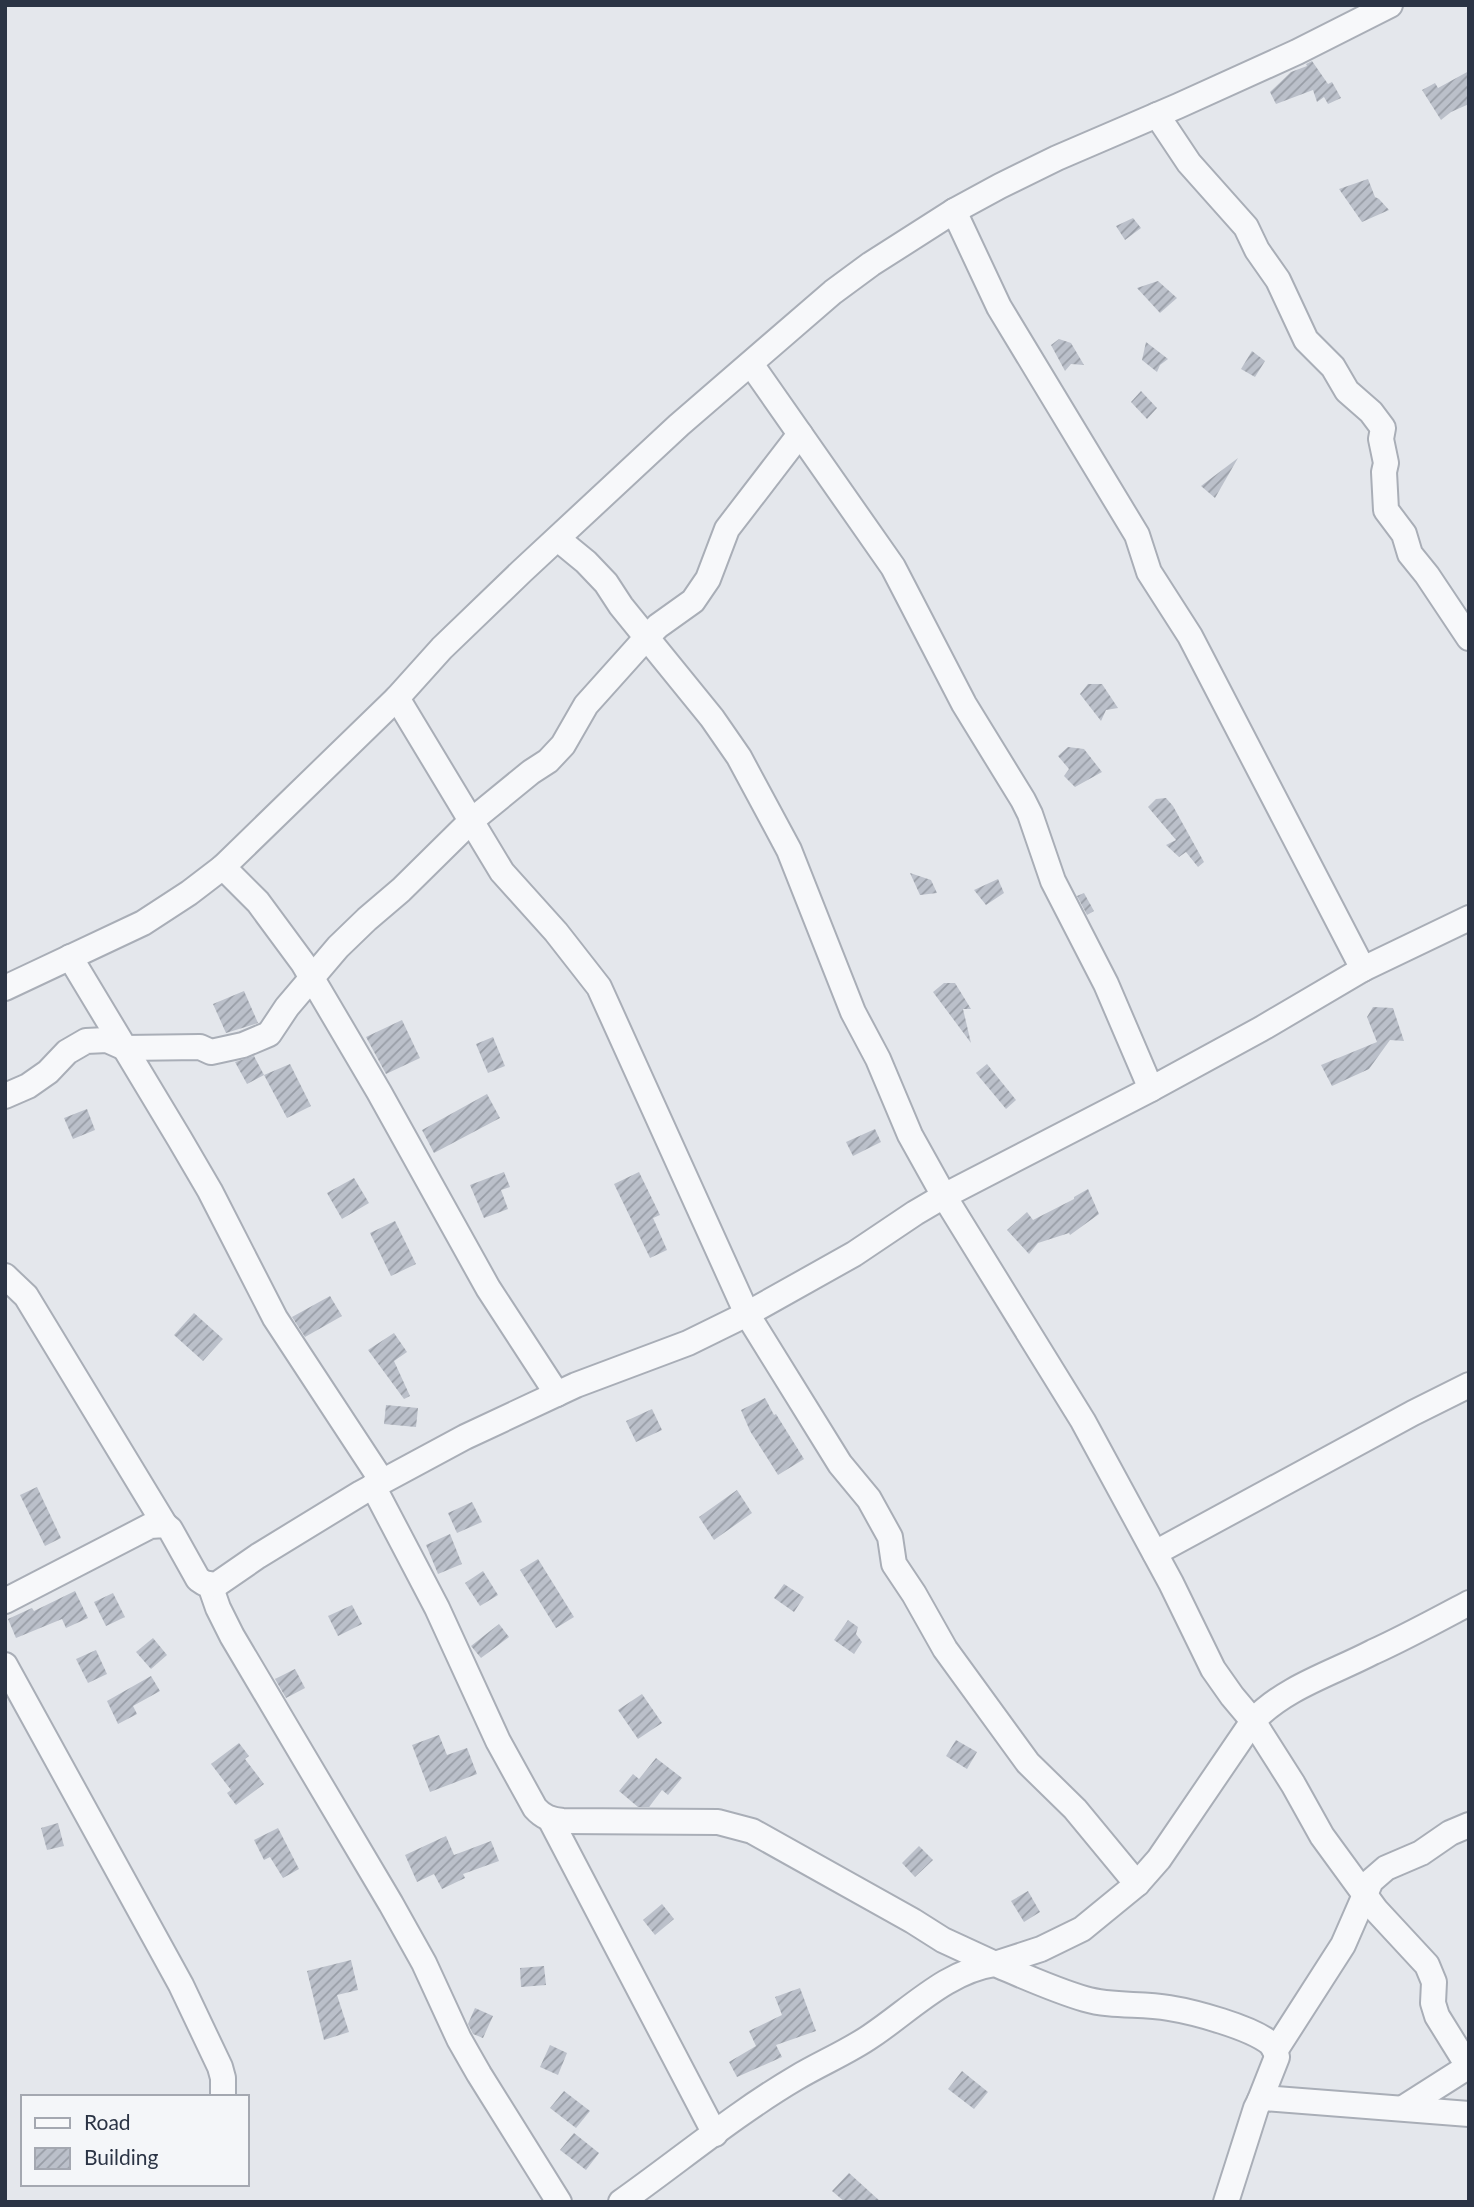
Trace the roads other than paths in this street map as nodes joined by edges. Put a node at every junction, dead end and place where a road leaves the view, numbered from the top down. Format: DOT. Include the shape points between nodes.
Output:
graph roads {
  1 [pos="1390,5"];
  2 [pos="1157,116"];
  3 [pos="954,211"];
  4 [pos="751,364"];
  5 [pos="800,435"];
  6 [pos="558,538"];
  7 [pos="647,637"];
  8 [pos="1469,638"];
  9 [pos="397,698"];
  10 [pos="471,821"];
  11 [pos="223,867"];
  12 [pos="1469,918"];
  13 [pos="70,957"];
  14 [pos="1363,969"];
  15 [pos="312,979"];
  16 [pos="5,988"];
  17 [pos="125,1048"];
  18 [pos="1151,1089"];
  19 [pos="5,1096"];
  20 [pos="944,1196"];
  21 [pos="5,1276"];
  22 [pos="747,1314"];
  23 [pos="1469,1385"];
  24 [pos="557,1394"];
  25 [pos="378,1484"];
  26 [pos="165,1525"];
  27 [pos="1155,1553"];
  28 [pos="210,1585"];
  29 [pos="5,1601"];
  30 [pos="1469,1603"];
  31 [pos="5,1665"];
  32 [pos="1253,1720"];
  33 [pos="550,1819"];
  34 [pos="1469,1825"];
  35 [pos="1136,1884"];
  36 [pos="1364,1895"];
  37 [pos="995,1964"];
  38 [pos="1275,2050"];
  39 [pos="1469,2066"];
  40 [pos="223,2095"];
  41 [pos="1259,2100"];
  42 [pos="1403,2108"];
  43 [pos="1469,2114"];
  44 [pos="715,2134"];
  45 [pos="559,2202"];
  46 [pos="621,2202"];
  47 [pos="1226,2202"];
  1 -- 2 [label="street"];
  2 -- 3 [label="street" via="1057,158"];
  2 -- 8 [label="street" via="1189,163 1246,227 1279,280 1306,340 1383,428 1386,509 1404,534 1410,554"];
  3 -- 4 [label="street" via="833,292"];
  3 -- 14 [label="street" via="999,307 1137,536 1149,572 1191,636"];
  4 -- 5 [label="street"];
  4 -- 6 [label="street"];
  5 -- 7 [label="street" via="727,529 708,579 693,601"];
  5 -- 18 [label="street" via="893,567 964,704 1023,800 1053,881 1106,984"];
  6 -- 7 [label="street" via="597,572"];
  6 -- 9 [label="street" via="442,648"];
  7 -- 10 [label="street" via="586,705 548,761"];
  7 -- 20 [label="street" via="712,718 776,822 853,1012"];
  9 -- 10 [label="street"];
  9 -- 11 [label="street"];
  10 -- 15 [label="street" via="338,947"];
  10 -- 22 [label="street" via="502,872 599,987"];
  11 -- 13 [label="street" via="143,923"];
  11 -- 15 [label="street" via="258,902"];
  12 -- 14 [label="street"];
  13 -- 16 [label="street"];
  13 -- 17 [label="street"];
  14 -- 18 [label="street"];
  15 -- 17 [label="street" via="269,1034 243,1045 211,1052 200,1047"];
  15 -- 24 [label="street" via="488,1288"];
  17 -- 19 [label="street" via="107,1040 86,1041 28,1086"];
  17 -- 25 [label="street" via="210,1191 275,1318"];
  18 -- 20 [label="street"];
  20 -- 22 [label="street" via="854,1254"];
  20 -- 27 [label="street" via="1083,1421"];
  21 -- 26 [label="street" via="26,1296"];
  22 -- 24 [label="street" via="688,1343"];
  22 -- 35 [label="street" via="840,1464 869,1499 890,1536 894,1564 945,1649 1028,1763 1075,1809"];
  23 -- 27 [label="street"];
  24 -- 25 [label="street"];
  25 -- 28 [label="street"];
  25 -- 33 [label="street" via="498,1741 535,1808"];
  26 -- 28 [label="street" via="198,1578"];
  26 -- 29 [label="street" via="150,1526"];
  27 -- 32 [label="street" via="1213,1669"];
  28 -- 45 [label="street" via="232,1636 424,1963 459,2039"];
  30 -- 32 [label="street" via="1286,1695"];
  31 -- 40 [label="street" via="181,1985 220,2067"];
  32 -- 35 [label="street" via="1159,1859"];
  32 -- 36 [label="street" via="1322,1836"];
  33 -- 37 [label="street" via="718,1822 752,1831 943,1940"];
  33 -- 44 [label="street"];
  34 -- 36 [label="street" via="1386,1868"];
  35 -- 37 [label="street" via="1082,1929"];
  36 -- 38 [label="street" via="1343,1945"];
  36 -- 39 [label="street" via="1427,1965 1434,1982 1437,2016"];
  37 -- 38 [label="street" via="1085,1999 1170,2008 1222,2022 1257,2035"];
  37 -- 44 [label="street" via="972,1969 943,1984 869,2038 796,2078"];
  38 -- 41 [label="street" via="1276,2064"];
  39 -- 42 [label="street"];
  41 -- 42 [label="street"];
  41 -- 47 [label="street"];
  42 -- 43 [label="street"];
  44 -- 46 [label="street"];
}
